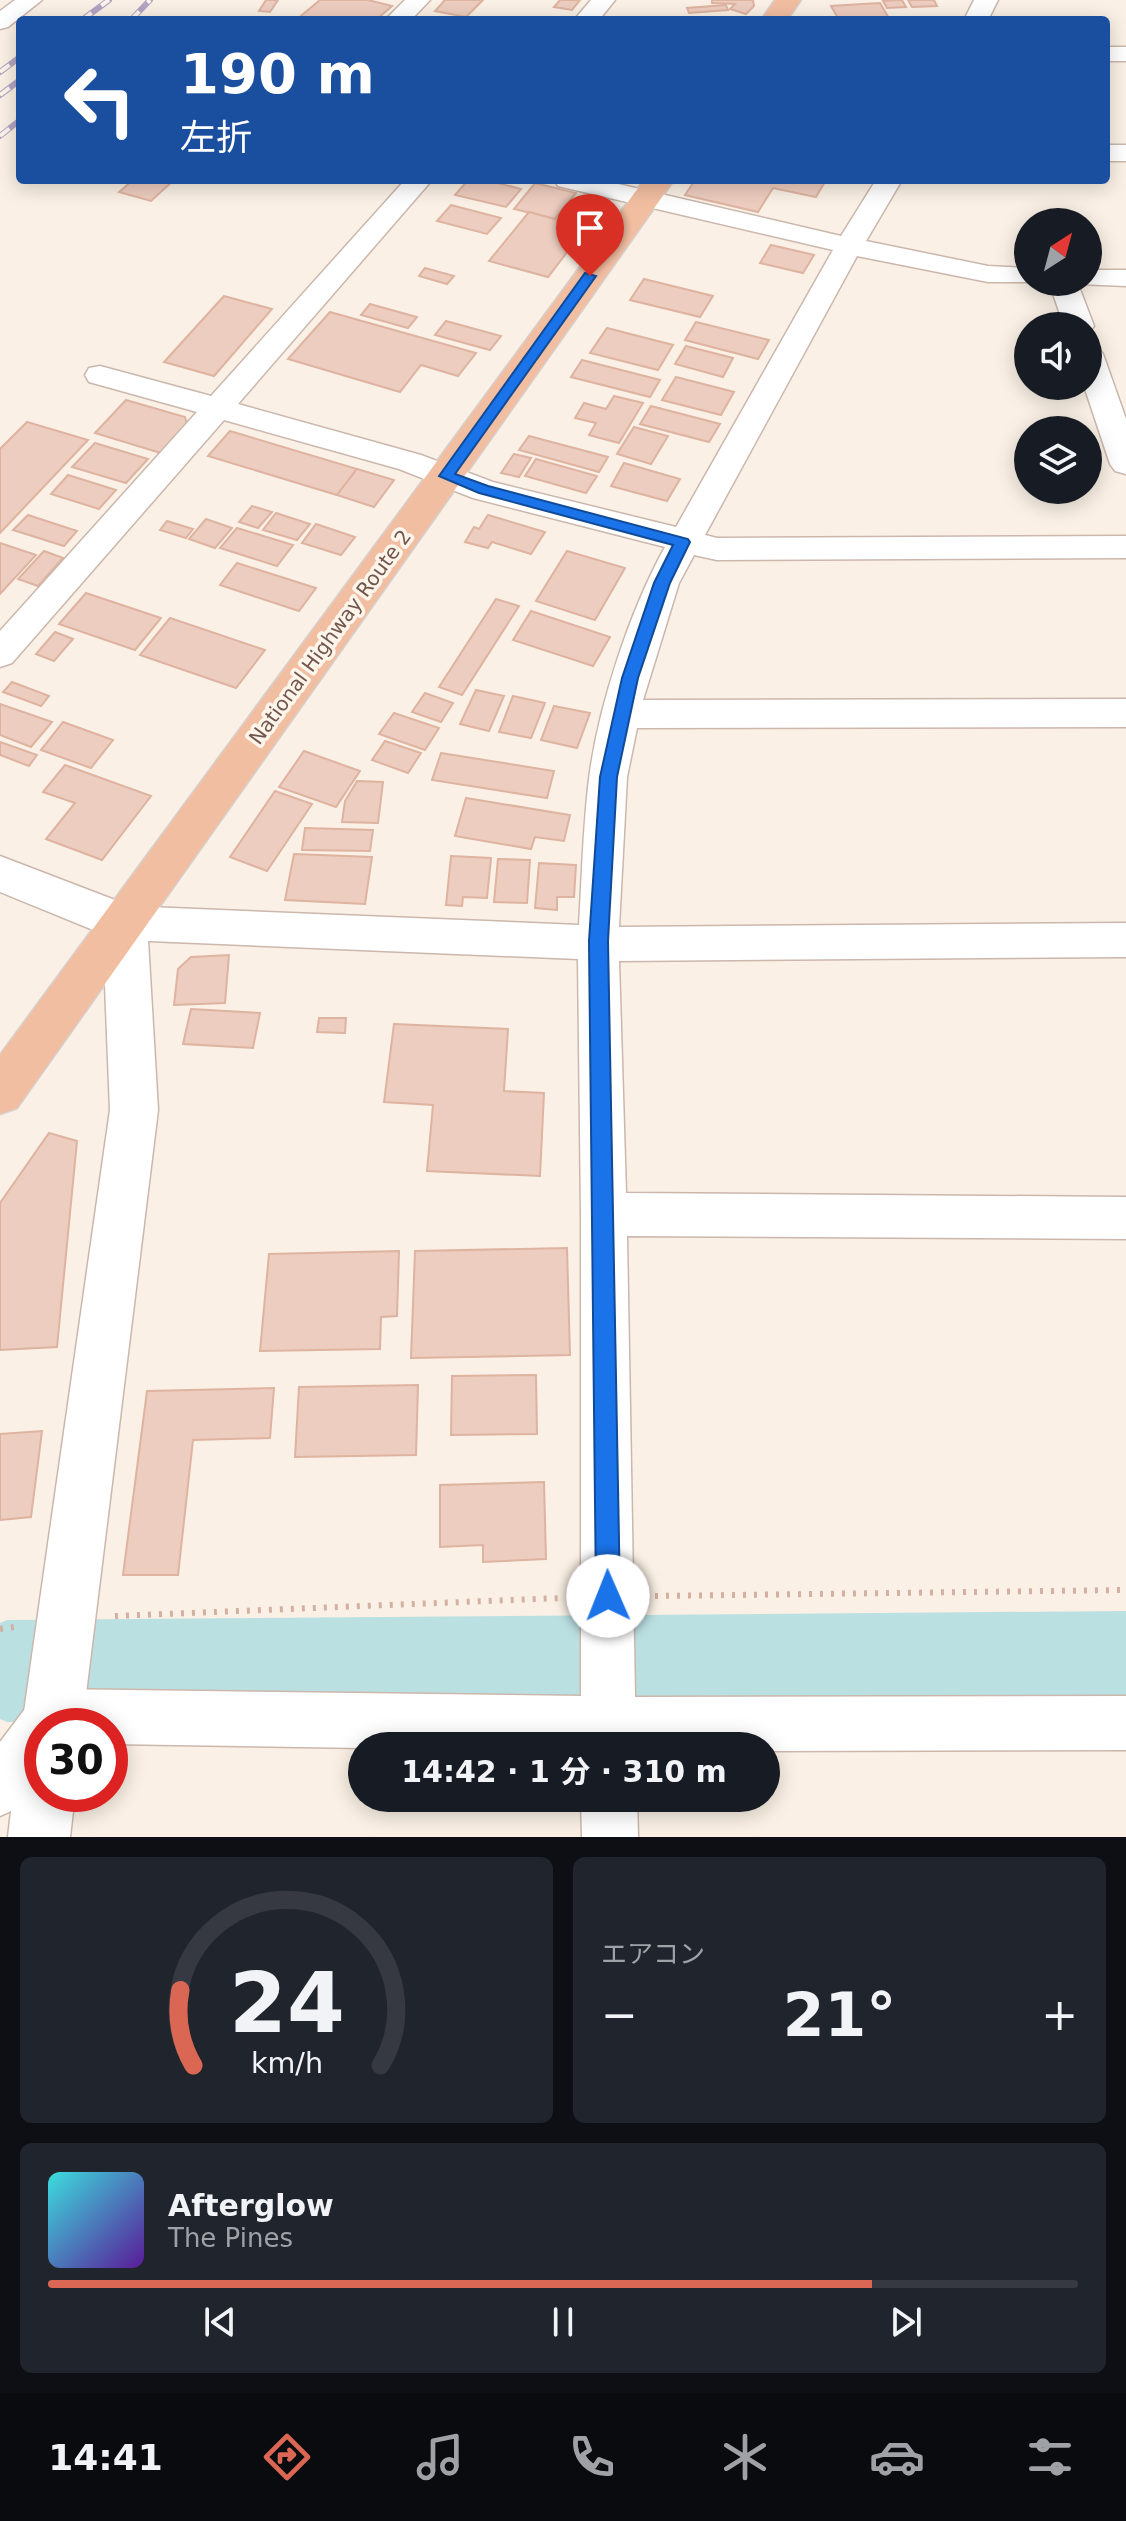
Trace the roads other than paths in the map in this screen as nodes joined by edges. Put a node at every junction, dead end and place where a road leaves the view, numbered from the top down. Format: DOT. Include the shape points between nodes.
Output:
graph roads {
  1 [pos="30,0"];
  2 [pos="418,0"];
  3 [pos="603,0"];
  4 [pos="401,16"];
  5 [pos="589,16"];
  6 [pos="0,22"];
  7 [pos="416,184"];
  8 [pos="605,184"];
  9 [pos="887,184"];
  10 [pos="652,189"];
  11 [pos="849,246"];
  12 [pos="1014,275"];
  13 [pos="1102,278"];
  14 [pos="1126,278"];
  15 [pos="100,375"];
  16 [pos="1102,395"];
  17 [pos="219,409"];
  18 [pos="1126,464"];
  19 [pos="446,476"];
  20 [pos="682,542"];
  21 [pos="1126,547"];
  22 [pos="0,654"];
  23 [pos="1126,713"];
  24 [pos="622,714"];
  25 [pos="0,874"];
  26 [pos="125,923"];
  27 [pos="1126,940"];
  28 [pos="598,941"];
  29 [pos="0,1093"];
  30 [pos="604,1214"];
  31 [pos="1126,1218"];
  32 [pos="51,1708"];
  33 [pos="128,1722"];
  34 [pos="1126,1723"];
  35 [pos="607,1728"];
  36 [pos="24,1755"];
  37 [pos="0,1788"];
  38 [pos="42,1812"];
  39 [pos="609,1812"];
  40 [pos="39,1837"];
  41 [pos="610,1837"];
  1 -- 6 [label="street"];
  2 -- 4 [label="street"];
  3 -- 5 [label="street"];
  7 -- 17 [label="street"];
  8 -- 10 [label="street"];
  9 -- 11 [label="street"];
  10 -- 11 [label="street"];
  10 -- 19 [label="highway, National Highway Route 2"];
  11 -- 12 [label="street"];
  11 -- 20 [label="street"];
  13 -- 14 [label="street"];
  15 -- 17 [label="street"];
  16 -- 18 [label="street"];
  17 -- 19 [label="street"];
  17 -- 22 [label="street"];
  19 -- 20 [label="street"];
  19 -- 26 [label="highway, National Highway Route 2"];
  20 -- 21 [label="street" via="717,549"];
  20 -- 24 [label="street" via="662,583"];
  23 -- 24 [label="street"];
  24 -- 28 [label="street" via="608,777"];
  25 -- 26 [label="street"];
  26 -- 28 [label="street"];
  26 -- 29 [label="highway, National Highway Route 2"];
  26 -- 32 [label="street" via="134,1110"];
  27 -- 28 [label="street" via="649,945"];
  28 -- 30 [label="street"];
  30 -- 31 [label="street"];
  30 -- 35 [label="street"];
  33 -- 35 [label="street"];
  34 -- 35 [label="street"];
  36 -- 37 [label="street"];
  38 -- 40 [label="street"];
  39 -- 41 [label="street"];
}
